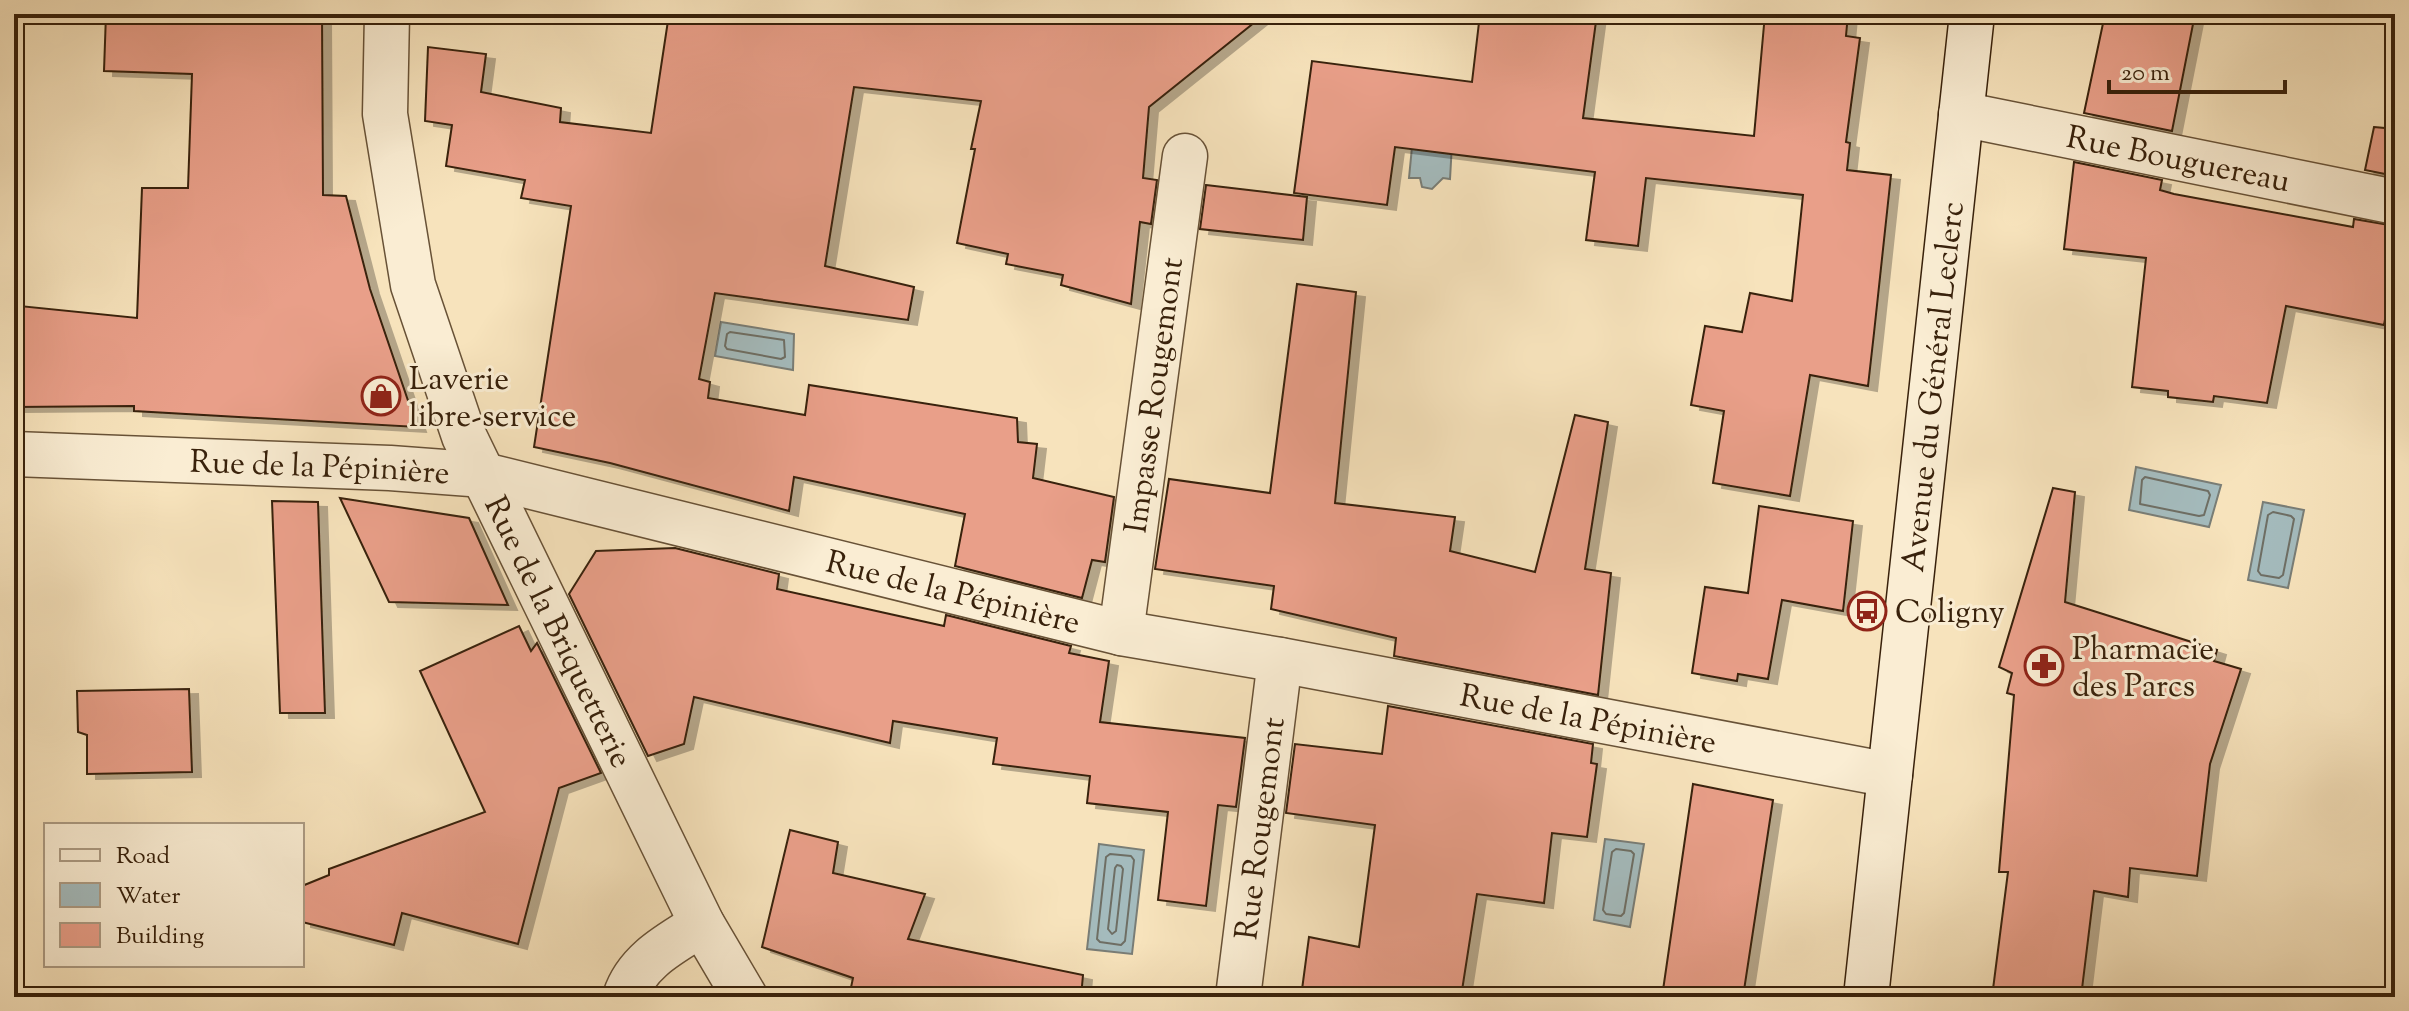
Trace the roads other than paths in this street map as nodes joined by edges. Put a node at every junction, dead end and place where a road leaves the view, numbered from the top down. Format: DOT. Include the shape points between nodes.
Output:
graph roads {
  1 [pos="387,14"];
  2 [pos="1972,14"];
  3 [pos="1961,114"];
  4 [pos="1185,156"];
  5 [pos="2395,202"];
  6 [pos="14,454"];
  7 [pos="484,475"];
  8 [pos="1121,633"];
  9 [pos="1280,660"];
  10 [pos="1890,775"];
  11 [pos="702,924"];
  12 [pos="625,997"];
  13 [pos="745,997"];
  14 [pos="1238,997"];
  15 [pos="1866,997"];
  1 -- 7 [label="street, Rue de la Briquetterie" via="385,114 413,285 464,436"];
  2 -- 3 [label="street, Avenue du Général Leclerc"];
  3 -- 5 [label="street, Rue Bouguereau"];
  3 -- 10 [label="street, Avenue du Général Leclerc"];
  4 -- 8 [label="street, Impasse Rougemont"];
  6 -- 7 [label="street, Rue de la Pépinière"];
  7 -- 8 [label="street, Rue de la Pépinière"];
  7 -- 11 [label="street, Rue de la Briquetterie"];
  8 -- 9 [label="street, Rue de la Pépinière"];
  9 -- 10 [label="street, Rue de la Pépinière"];
  9 -- 14 [label="street, Rue Rougemont"];
  10 -- 15 [label="street, Avenue du Général Leclerc"];
  11 -- 12 [label="street" via="654,954"];
  11 -- 13 [label="street, Rue de la Briquetterie"];
}
